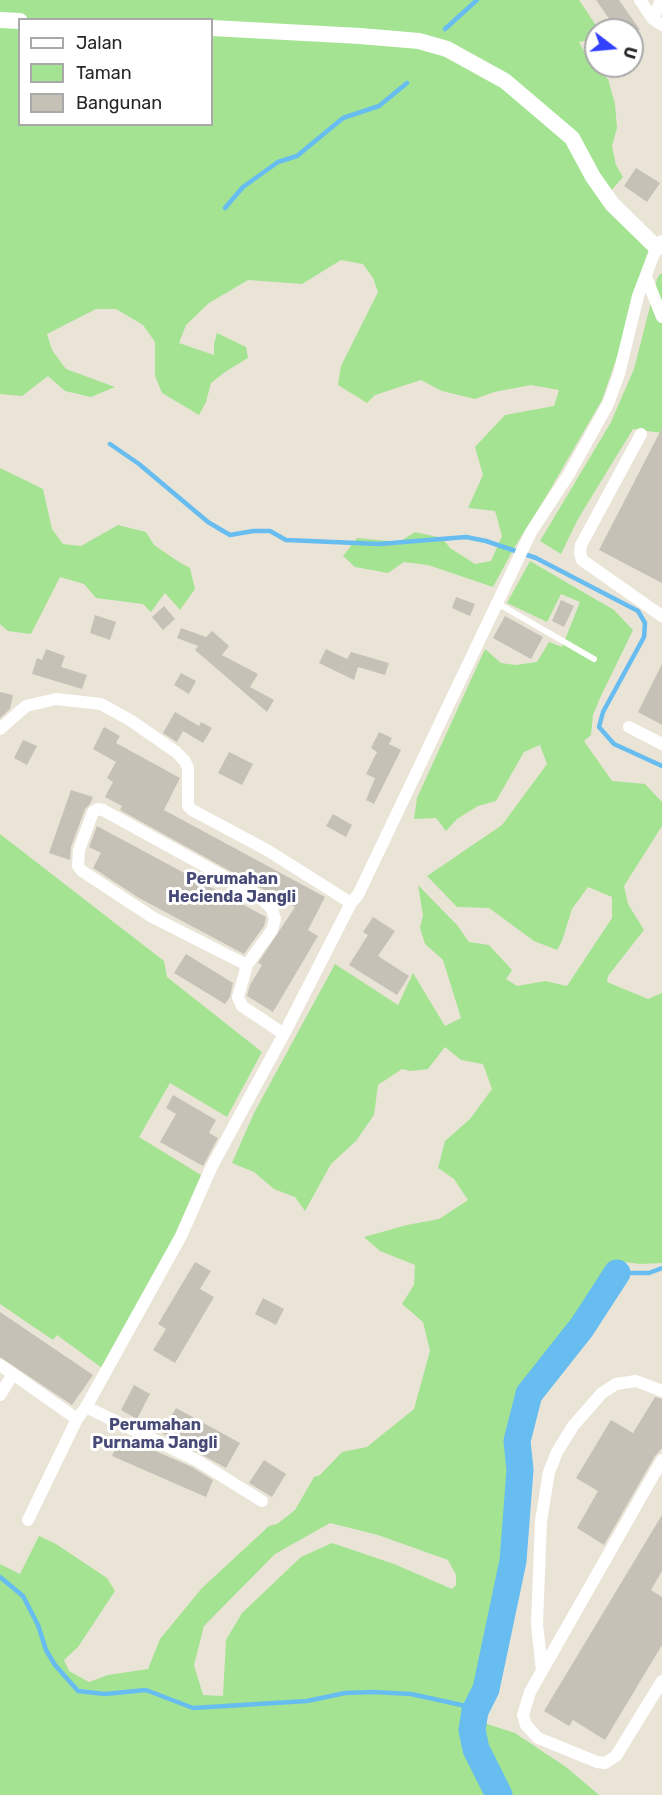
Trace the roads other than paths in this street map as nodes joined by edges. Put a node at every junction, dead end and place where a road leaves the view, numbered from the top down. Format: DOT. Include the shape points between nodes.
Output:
graph roads {
  1 [pos="640,0"];
  2 [pos="662,0"];
  3 [pos="0,20"];
  4 [pos="18,21"];
  5 [pos="658,22"];
  6 [pos="213,28"];
  7 [pos="659,249"];
  8 [pos="646,277"];
  9 [pos="662,317"];
  10 [pos="641,434"];
  11 [pos="497,603"];
  12 [pos="662,616"];
  13 [pos="594,659"];
  14 [pos="628,727"];
  15 [pos="0,729"];
  16 [pos="662,744"];
  17 [pos="351,903"];
  18 [pos="247,965"];
  19 [pos="284,1035"];
  20 [pos="0,1365"];
  21 [pos="13,1374"];
  22 [pos="662,1391"];
  23 [pos="0,1395"];
  24 [pos="86,1407"];
  25 [pos="77,1419"];
  26 [pos="662,1460"];
  27 [pos="262,1501"];
  28 [pos="28,1520"];
  29 [pos="542,1671"];
  30 [pos="662,1681"];
  1 -- 5 [label="street"];
  2 -- 5 [label="street"];
  3 -- 4 [label="street"];
  6 -- 7 [label="street" via="370,37 447,49 505,81 572,138 612,204"];
  7 -- 8 [label="street"];
  8 -- 9 [label="street"];
  8 -- 11 [label="street" via="608,404 531,532"];
  10 -- 12 [label="street" via="580,553 582,560"];
  11 -- 13 [label="lane"];
  11 -- 17 [label="street"];
  14 -- 16 [label="street"];
  15 -- 17 [label="street" via="26,706 56,699 101,704 130,720 185,761 188,806 192,810 267,850"];
  17 -- 19 [label="street"];
  18 -- 18 [label="street" via="152,917 82,871 78,866 79,850 93,812 103,810 262,899 274,914 273,930"];
  18 -- 19 [label="street" via="238,997 242,1006"];
  19 -- 24 [label="street" via="212,1166 182,1236"];
  20 -- 21 [label="street"];
  21 -- 23 [label="street"];
  21 -- 25 [label="street"];
  22 -- 29 [label="street" via="636,1381 616,1384 573,1426 557,1452 549,1472 541,1521 537,1624"];
  24 -- 25 [label="street"];
  24 -- 27 [label="street" via="196,1460"];
  25 -- 28 [label="street"];
  26 -- 29 [label="street"];
  29 -- 30 [label="street" via="526,1702 526,1725 538,1738 605,1762 616,1756"];
}
